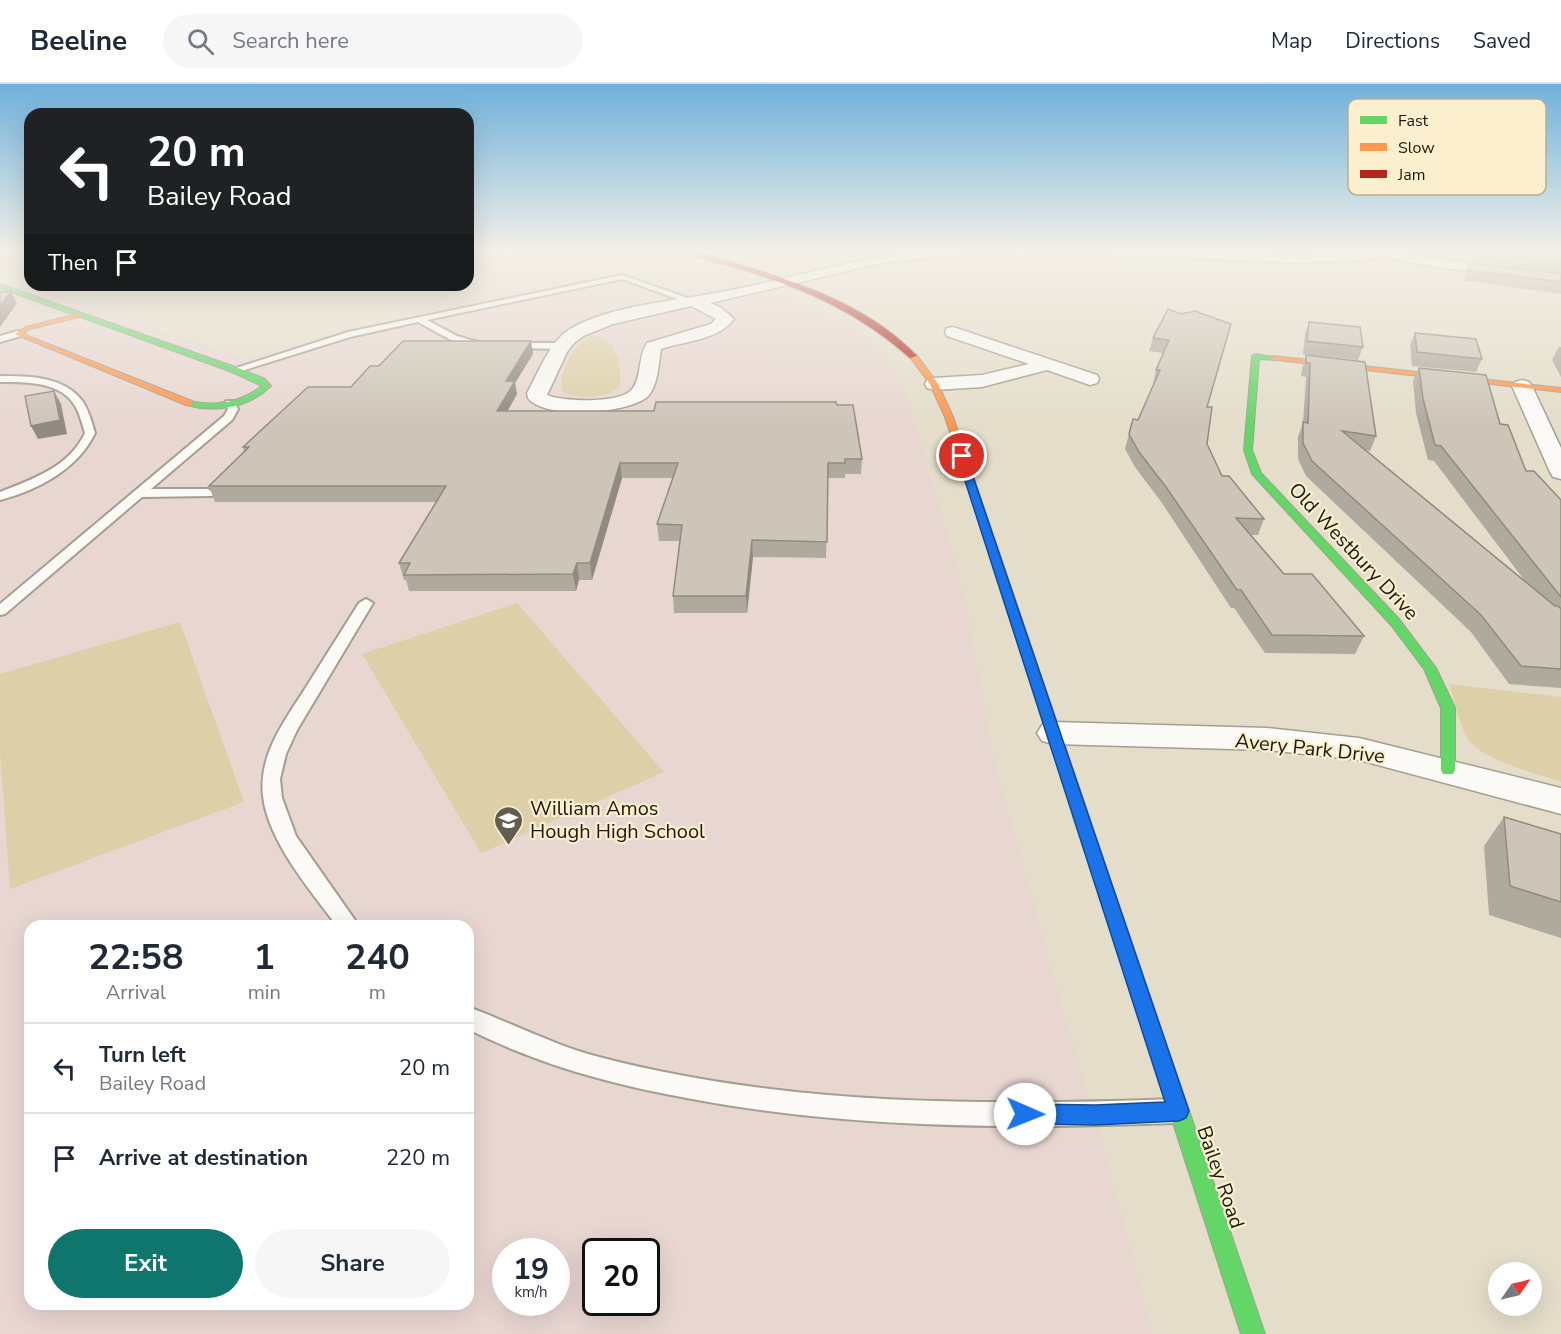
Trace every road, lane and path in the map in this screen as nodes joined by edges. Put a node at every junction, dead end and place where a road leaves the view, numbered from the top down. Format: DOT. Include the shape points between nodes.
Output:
graph roads {
  1 [pos="62,308"];
  2 [pos="471,308"];
  3 [pos="664,308"];
  4 [pos="710,308"];
  5 [pos="847,308"];
  6 [pos="81,315"];
  7 [pos="419,319"];
  8 [pos="953,332"];
  9 [pos="18,334"];
  10 [pos="0,339"];
  11 [pos="488,346"];
  12 [pos="498,346"];
  13 [pos="564,346"];
  14 [pos="1047,365"];
  15 [pos="234,370"];
  16 [pos="0,379"];
  17 [pos="1090,379"];
  18 [pos="934,384"];
  19 [pos="1522,386"];
  20 [pos="1561,390"];
  21 [pos="230,403"];
  22 [pos="1561,472"];
  23 [pos="138,493"];
  24 [pos="208,493"];
  25 [pos="0,496"];
  26 [pos="366,603"];
  27 [pos="0,611"];
  28 [pos="1054,733"];
  29 [pos="1448,770"];
  30 [pos="1561,801"];
  31 [pos="344,920"];
  32 [pos="474,1020"];
  33 [pos="1179,1111"];
  34 [pos="1253,1334"];
  1 -- 6 [label="street"];
  2 -- 7 [label="lane"];
  3 -- 13 [label="street" via="585,328"];
  4 -- 13 [label="street" via="720,313 726,319 724,322 717,328 653,347 643,388 629,399 608,404 565,405 538,398 537,393"];
  5 -- 18 [label="street, Bailey Road" via="875,324 910,353"];
  6 -- 9 [label="street"];
  6 -- 15 [label="street"];
  7 -- 11 [label="lane" via="454,338"];
  7 -- 15 [label="lane" via="348,335"];
  8 -- 14 [label="street"];
  9 -- 10 [label="lane"];
  9 -- 21 [label="street" via="192,405"];
  12 -- 13 [label="lane"];
  14 -- 17 [label="street"];
  14 -- 18 [label="street" via="982,381"];
  15 -- 21 [label="street" via="267,386"];
  16 -- 25 [label="lane" via="41,382 64,389 78,401 90,433 80,450 57,469"];
  18 -- 28 [label="street, Bailey Road" via="949,417"];
  19 -- 20 [label="street"];
  19 -- 22 [label="street"];
  19 -- 29 [label="street, Old Westbury Drive" via="1256,356 1248,450 1257,474 1395,622 1430,668 1448,708"];
  21 -- 23 [label="lane" via="233,410 228,418"];
  23 -- 24 [label="lane"];
  23 -- 27 [label="lane"];
  26 -- 31 [label="lane" via="289,728 271,780 274,801 300,861"];
  28 -- 29 [label="street, Avery Park Drive" via="1267,739 1359,749"];
  28 -- 33 [label="street, Bailey Road"];
  29 -- 30 [label="street, Avery Park Drive"];
  32 -- 33 [label="lane" via="537,1049 599,1070 716,1093 864,1111 1095,1115"];
  33 -- 34 [label="street, Bailey Road"];
}
